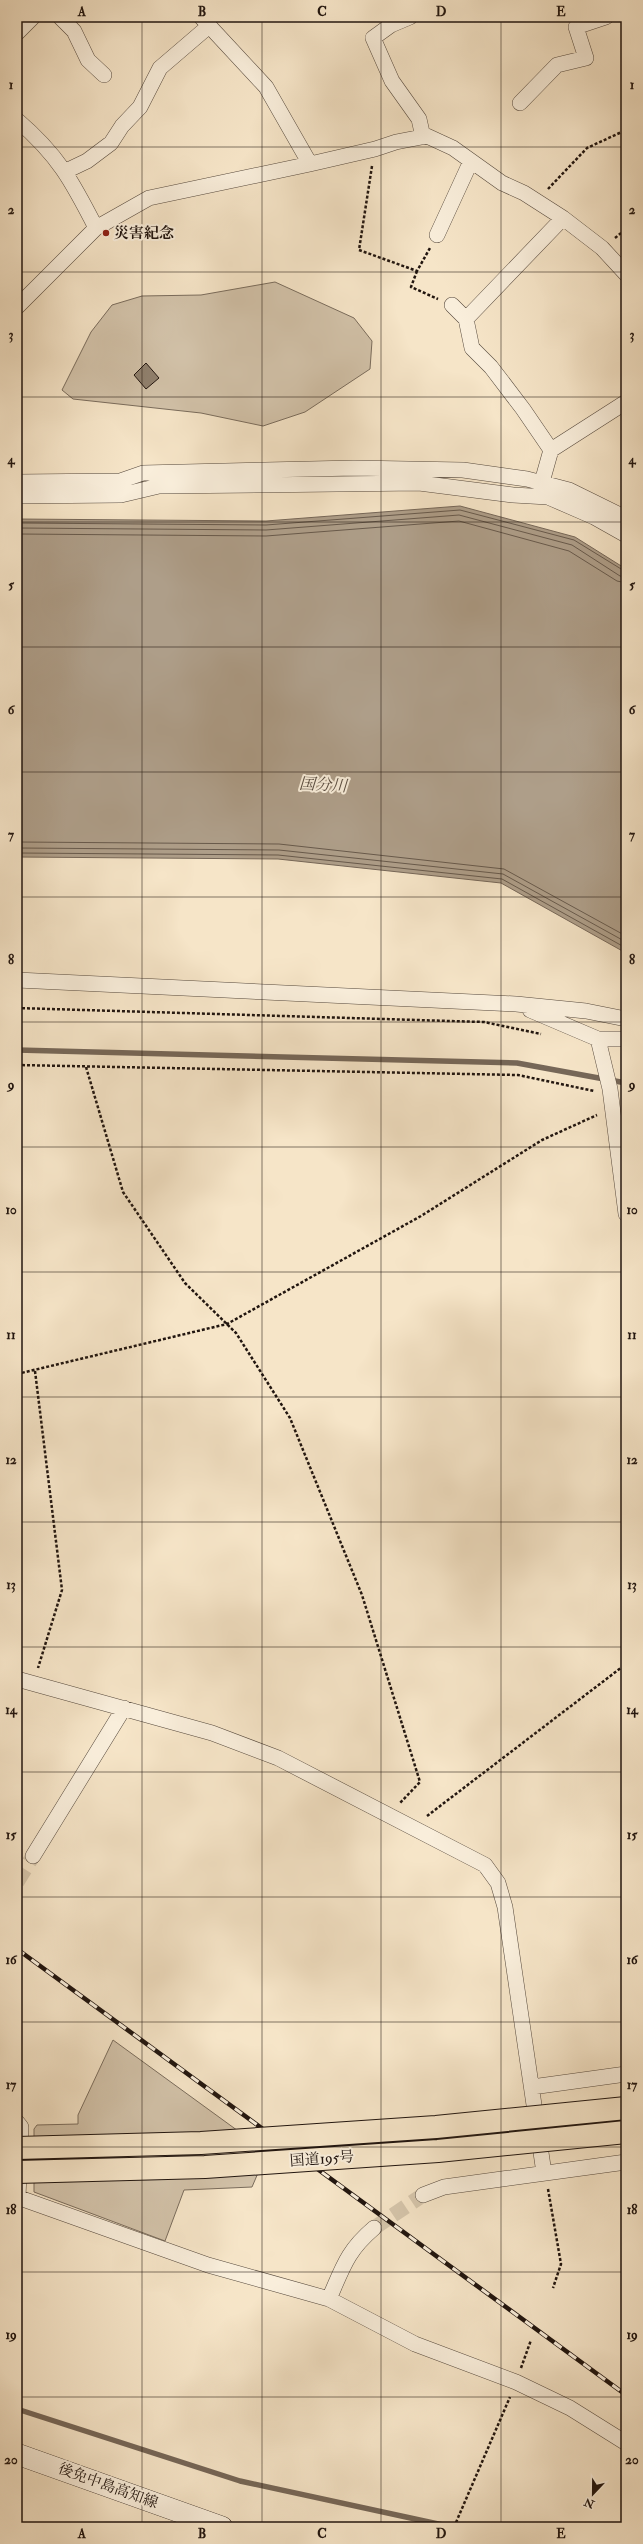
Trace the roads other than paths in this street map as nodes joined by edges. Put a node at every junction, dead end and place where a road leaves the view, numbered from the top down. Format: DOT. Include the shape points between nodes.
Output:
graph roads {
  1 [pos="33,17"];
  2 [pos="60,17"];
  3 [pos="410,17"];
  4 [pos="606,17"];
  5 [pos="205,21"];
  6 [pos="389,21"];
  7 [pos="17,33"];
  8 [pos="104,75"];
  9 [pos="520,103"];
  10 [pos="17,120"];
  11 [pos="422,137"];
  12 [pos="471,161"];
  13 [pos="310,164"];
  14 [pos="66,171"];
  15 [pos="563,218"];
  16 [pos="96,228"];
  17 [pos="437,236"];
  18 [pos="626,274"];
  19 [pos="452,305"];
  20 [pos="17,307"];
  21 [pos="466,319"];
  22 [pos="626,402"];
  23 [pos="551,450"];
  24 [pos="17,482"];
  25 [pos="542,482"];
  26 [pos="17,496"];
  27 [pos="626,518"];
  28 [pos="626,535"];
  29 [pos="17,980"];
  30 [pos="516,1004"];
  31 [pos="626,1019"];
  32 [pos="598,1039"];
  33 [pos="626,1039"];
  34 [pos="626,1214"];
  35 [pos="17,1679"];
  36 [pos="124,1708"];
  37 [pos="33,1856"];
  38 [pos="626,2074"];
  39 [pos="532,2087"];
  40 [pos="626,2108"];
  41 [pos="17,2122"];
  42 [pos="626,2132"];
  43 [pos="17,2148"];
  44 [pos="626,2162"];
  45 [pos="17,2172"];
  46 [pos="544,2173"];
  47 [pos="423,2196"];
  48 [pos="18,2197"];
  49 [pos="374,2228"];
  50 [pos="329,2299"];
  51 [pos="626,2443"];
  52 [pos="17,2454"];
  53 [pos="222,2527"];
  1 -- 7 [label="street"];
  2 -- 8 [label="street" via="74,31 88,60"];
  3 -- 6 [label="street"];
  4 -- 9 [label="street" via="576,27 586,58 557,65"];
  5 -- 13 [label="street" via="266,87"];
  5 -- 14 [label="street" via="160,68 140,107 122,126 111,143 87,161"];
  6 -- 11 [label="street" via="373,38 392,81 419,119"];
  10 -- 14 [label="street" via="42,141"];
  11 -- 12 [label="street" via="428,136 453,148"];
  11 -- 13 [label="street"];
  12 -- 15 [label="street" via="502,183"];
  12 -- 17 [label="street"];
  13 -- 16 [label="street" via="149,198"];
  14 -- 16 [label="street"];
  15 -- 18 [label="street" via="602,248"];
  15 -- 21 [label="street"];
  16 -- 20 [label="street"];
  19 -- 21 [label="street"];
  21 -- 23 [label="street" via="472,348 491,367"];
  22 -- 23 [label="street"];
  23 -- 25 [label="street"];
  24 -- 25 [label="street" via="120,480 143,473 354,468 464,470"];
  25 -- 27 [label="street" via="569,490"];
  26 -- 28 [label="street" via="121,495 160,486 419,483 513,496 548,497 594,517"];
  29 -- 30 [label="street"];
  30 -- 31 [label="street" via="586,1010"];
  30 -- 32 [label="street"];
  32 -- 33 [label="street"];
  32 -- 34 [label="street" via="611,1097"];
  35 -- 36 [label="street"];
  36 -- 37 [label="street"];
  36 -- 39 [label="street" via="212,1733 278,1758 485,1865 498,1882 505,1906"];
  38 -- 39 [label="street"];
  39 -- 46 [label="street"];
  40 -- 43 [label="highway, 国道195号, bridge" via="436,2127 201,2143"];
  41 -- 48 [label="street" via="21,2127"];
  42 -- 45 [label="highway, 国道195号, bridge" via="438,2151 244,2164"];
  44 -- 46 [label="street"];
  46 -- 47 [label="street" via="444,2187"];
  48 -- 50 [label="street" via="208,2265"];
  49 -- 50 [label="street" via="356,2243 347,2256"];
  50 -- 51 [label="street" via="415,2344 516,2382 570,2408"];
  52 -- 53 [label="main road, 後免中島高知線"];
}
